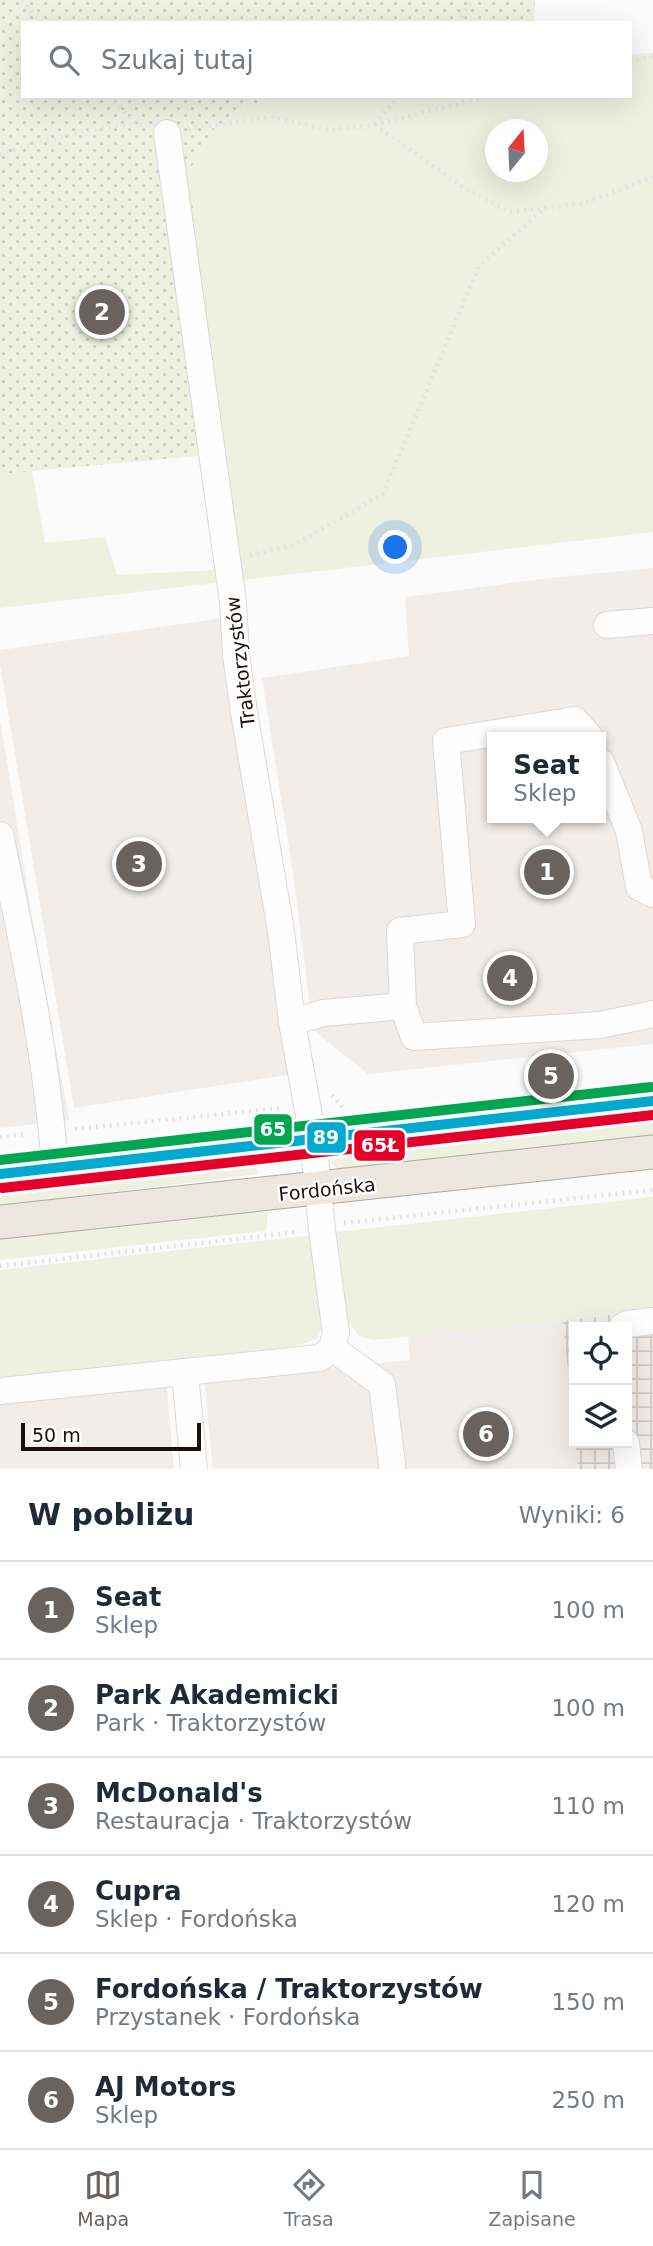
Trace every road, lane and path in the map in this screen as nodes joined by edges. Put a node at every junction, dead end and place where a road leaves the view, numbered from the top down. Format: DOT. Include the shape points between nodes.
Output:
graph roads {
  1 [pos="22,0"];
  2 [pos="471,0"];
  3 [pos="39,21"];
  4 [pos="459,21"];
  5 [pos="653,56"];
  6 [pos="632,61"];
  7 [pos="112,98"];
  8 [pos="396,98"];
  9 [pos="481,98"];
  10 [pos="136,123"];
  11 [pos="374,125"];
  12 [pos="167,133"];
  13 [pos="0,154"];
  14 [pos="653,177"];
  15 [pos="546,207"];
  16 [pos="239,558"];
  17 [pos="653,621"];
  18 [pos="607,625"];
  19 [pos="501,732"];
  20 [pos="586,732"];
  21 [pos="487,734"];
  22 [pos="606,774"];
  23 [pos="0,835"];
  24 [pos="653,894"];
  25 [pos="403,1006"];
  26 [pos="653,1014"];
  27 [pos="292,1022"];
  28 [pos="653,1101"];
  29 [pos="310,1122"];
  30 [pos="52,1131"];
  31 [pos="0,1137"];
  32 [pos="653,1152"];
  33 [pos="55,1168"];
  34 [pos="0,1174"];
  35 [pos="318,1189"];
  36 [pos="0,1223"];
  37 [pos="653,1321"];
  38 [pos="632,1323"];
  39 [pos="332,1348"];
  40 [pos="184,1373"];
  41 [pos="0,1391"];
  42 [pos="627,1448"];
  43 [pos="392,1464"];
  44 [pos="194,1469"];
  45 [pos="629,1469"];
  1 -- 3 [label="path"];
  2 -- 4 [label="path"];
  5 -- 6 [label="path"];
  7 -- 10 [label="path"];
  8 -- 11 [label="path"];
  9 -- 11 [label="path"];
  10 -- 12 [label="path"];
  10 -- 13 [label="path" via="85,131"];
  11 -- 12 [label="path" via="328,130 273,117"];
  11 -- 15 [label="path" via="463,187 510,212"];
  12 -- 27 [label="street, Traktorzystów" via="233,602 244,712"];
  14 -- 15 [label="path" via="585,203"];
  15 -- 16 [label="path" via="479,267 383,494 294,545"];
  17 -- 18 [label="street"];
  19 -- 20 [label="street" via="575,720"];
  21 -- 25 [label="street" via="446,741 462,924 400,930"];
  22 -- 24 [label="street" via="629,831 639,887"];
  23 -- 30 [label="street"];
  25 -- 26 [label="street" via="414,1037 600,1025"];
  25 -- 27 [label="street" via="323,1013"];
  27 -- 29 [label="street, Traktorzystów"];
  28 -- 29 [label="main road"];
  29 -- 30 [label="path" via="261,1109"];
  29 -- 33 [label="main road"];
  29 -- 35 [label="street, Traktorzystów"];
  30 -- 31 [label="path"];
  30 -- 33 [label="street"];
  32 -- 35 [label="main road, Fordońska"];
  33 -- 34 [label="main road"];
  35 -- 36 [label="main road, Fordońska"];
  35 -- 39 [label="street, Traktorzystów" via="336,1333"];
  37 -- 38 [label="street"];
  39 -- 40 [label="street" via="320,1358"];
  39 -- 43 [label="street" via="382,1384"];
  40 -- 41 [label="street"];
  40 -- 44 [label="street"];
  42 -- 45 [label="street"];
}
